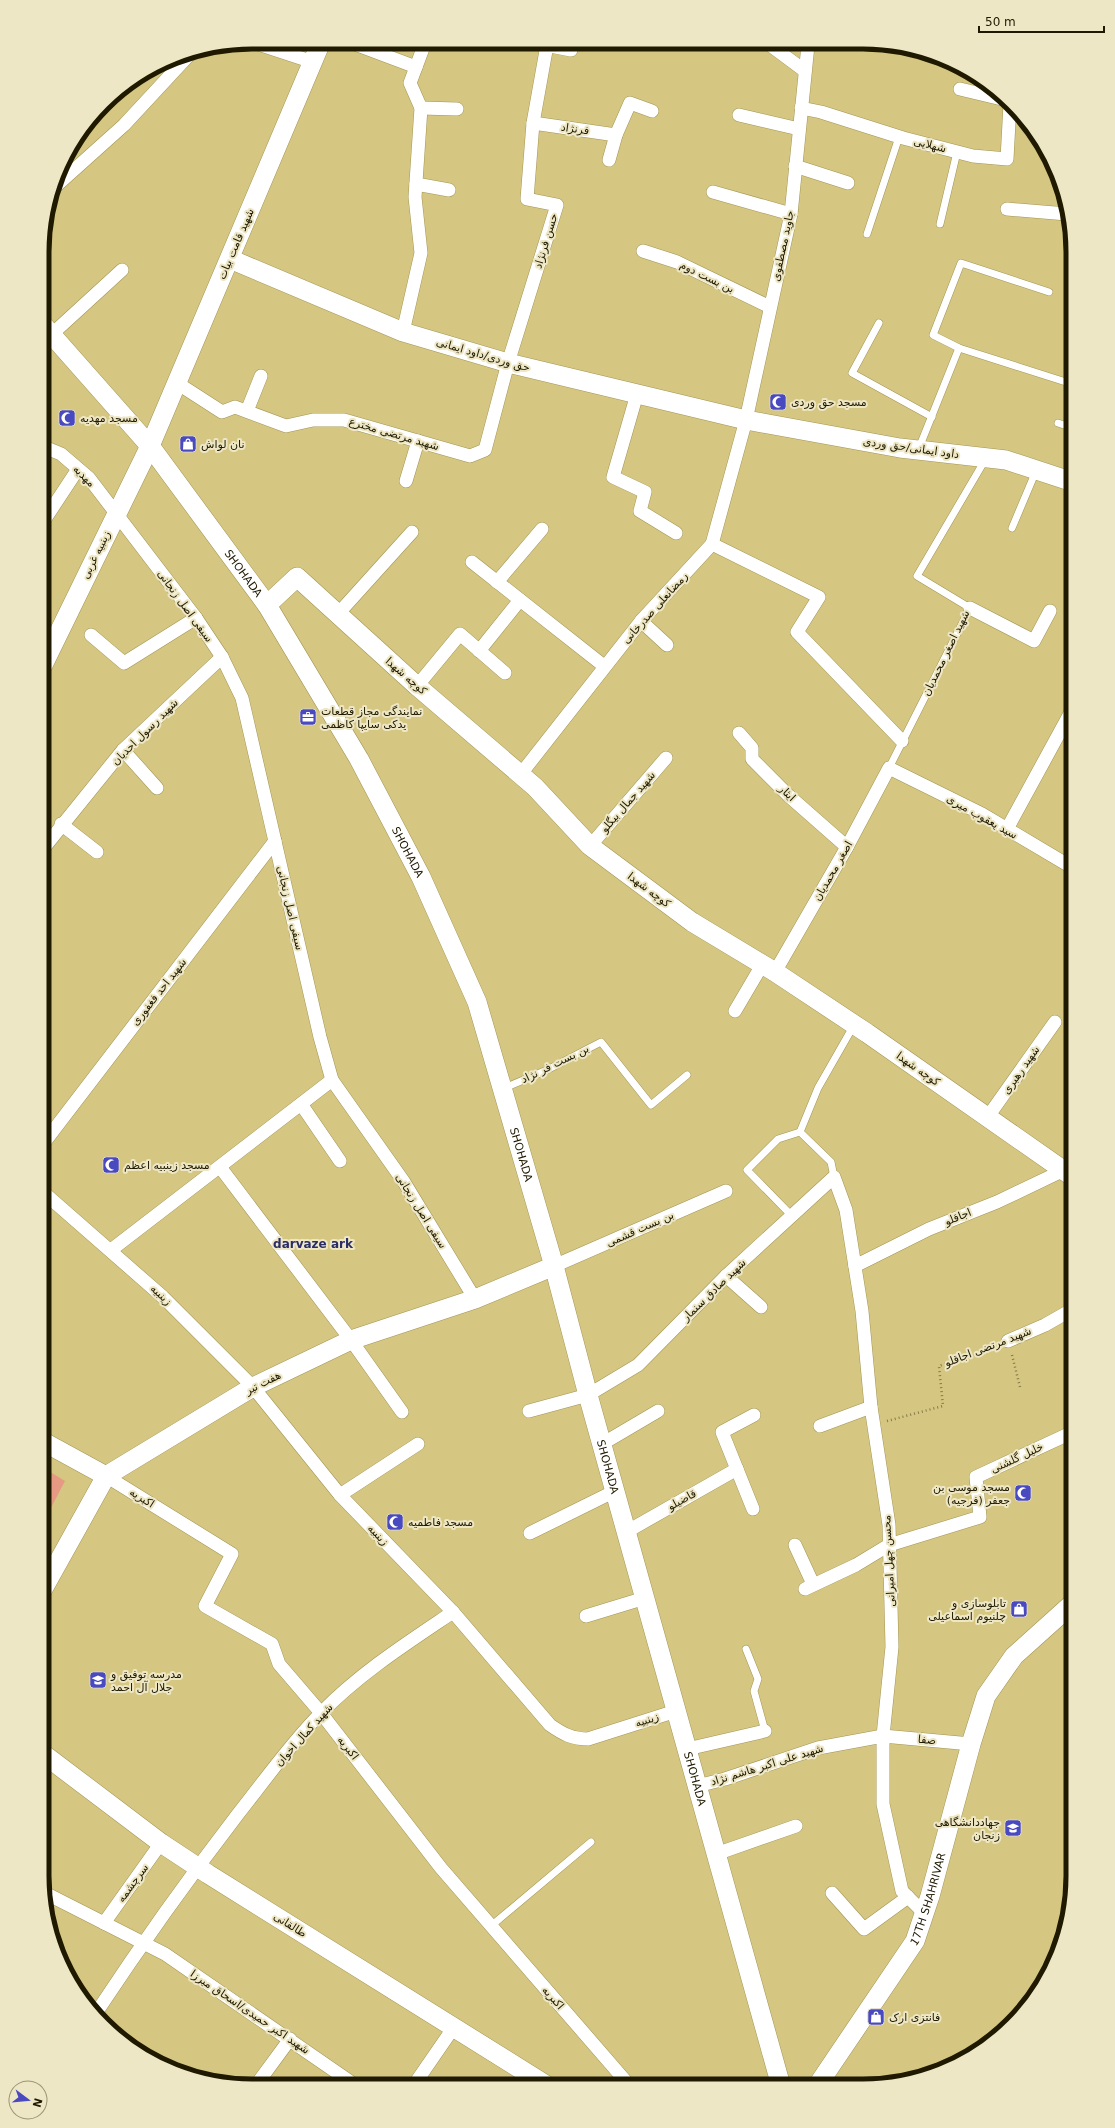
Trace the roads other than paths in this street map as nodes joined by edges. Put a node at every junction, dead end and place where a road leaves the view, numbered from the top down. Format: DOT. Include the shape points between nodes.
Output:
graph roads {
  1 [pos="273,49"];
  2 [pos="318,49"];
  3 [pos="368,49"];
  4 [pos="423,49"];
  5 [pos="542,49"];
  6 [pos="566,49"];
  7 [pos="775,49"];
  8 [pos="808,49"];
  9 [pos="571,50"];
  10 [pos="183,61"];
  11 [pos="313,62"];
  12 [pos="416,67"];
  13 [pos="805,71"];
  14 [pos="960,89"];
  15 [pos="995,97"];
  16 [pos="421,108"];
  17 [pos="457,108"];
  18 [pos="801,108"];
  19 [pos="652,111"];
  20 [pos="1010,112"];
  21 [pos="739,115"];
  22 [pos="533,123"];
  23 [pos="799,129"];
  24 [pos="616,135"];
  25 [pos="899,137"];
  26 [pos="957,152"];
  27 [pos="609,160"];
  28 [pos="796,166"];
  29 [pos="62,180"];
  30 [pos="848,183"];
  31 [pos="416,184"];
  32 [pos="449,190"];
  33 [pos="713,192"];
  34 [pos="1007,209"];
  35 [pos="791,214"];
  36 [pos="1062,214"];
  37 [pos="940,224"];
  38 [pos="867,234"];
  39 [pos="643,251"];
  40 [pos="230,259"];
  41 [pos="122,270"];
  42 [pos="1049,292"];
  43 [pos="770,307"];
  44 [pos="879,323"];
  45 [pos="49,329"];
  46 [pos="49,331"];
  47 [pos="403,332"];
  48 [pos="959,348"];
  49 [pos="508,363"];
  50 [pos="261,376"];
  51 [pos="1066,382"];
  52 [pos="177,383"];
  53 [pos="637,394"];
  54 [pos="247,411"];
  55 [pos="932,417"];
  56 [pos="746,420"];
  57 [pos="1058,423"];
  58 [pos="1066,426"];
  59 [pos="418,441"];
  60 [pos="150,446"];
  61 [pos="49,449"];
  62 [pos="918,450"];
  63 [pos="986,458"];
  64 [pos="78,469"];
  65 [pos="1037,470"];
  66 [pos="1066,480"];
  67 [pos="406,481"];
  68 [pos="49,514"];
  69 [pos="116,514"];
  70 [pos="1012,528"];
  71 [pos="542,529"];
  72 [pos="412,532"];
  73 [pos="676,533"];
  74 [pos="712,544"];
  75 [pos="472,562"];
  76 [pos="497,582"];
  77 [pos="520,600"];
  78 [pos="267,605"];
  79 [pos="970,608"];
  80 [pos="1050,611"];
  81 [pos="337,615"];
  82 [pos="196,618"];
  83 [pos="641,621"];
  84 [pos="91,635"];
  85 [pos="667,645"];
  86 [pos="479,651"];
  87 [pos="49,653"];
  88 [pos="222,657"];
  89 [pos="604,666"];
  90 [pos="505,673"];
  91 [pos="417,686"];
  92 [pos="1066,721"];
  93 [pos="739,733"];
  94 [pos="902,741"];
  95 [pos="123,750"];
  96 [pos="666,758"];
  97 [pos="889,768"];
  98 [pos="520,775"];
  99 [pos="158,788"];
  100 [pos="61,824"];
  101 [pos="1006,829"];
  102 [pos="49,841"];
  103 [pos="275,841"];
  104 [pos="590,846"];
  105 [pos="847,846"];
  106 [pos="97,852"];
  107 [pos="1066,864"];
  108 [pos="769,968"];
  109 [pos="736,1011"];
  110 [pos="1055,1022"];
  111 [pos="854,1025"];
  112 [pos="687,1075"];
  113 [pos="332,1080"];
  114 [pos="502,1089"];
  115 [pos="301,1104"];
  116 [pos="987,1118"];
  117 [pos="800,1132"];
  118 [pos="49,1136"];
  119 [pos="340,1161"];
  120 [pos="220,1167"];
  121 [pos="1066,1173"];
  122 [pos="1066,1174"];
  123 [pos="834,1177"];
  124 [pos="726,1191"];
  125 [pos="49,1197"];
  126 [pos="792,1216"];
  127 [pos="111,1250"];
  128 [pos="554,1266"];
  129 [pos="855,1266"];
  130 [pos="726,1276"];
  131 [pos="475,1299"];
  132 [pos="760,1307"];
  133 [pos="1066,1313"];
  134 [pos="352,1340"];
  135 [pos="1008,1341"];
  136 [pos="253,1387"];
  137 [pos="588,1395"];
  138 [pos="870,1407"];
  139 [pos="529,1410"];
  140 [pos="658,1411"];
  141 [pos="402,1412"];
  142 [pos="754,1415"];
  143 [pos="820,1426"];
  144 [pos="1066,1435"];
  145 [pos="418,1444"];
  146 [pos="602,1444"];
  147 [pos="49,1445"];
  148 [pos="737,1469"];
  149 [pos="103,1474"];
  150 [pos="615,1491"];
  151 [pos="340,1495"];
  152 [pos="753,1509"];
  153 [pos="626,1532"];
  154 [pos="530,1534"];
  155 [pos="795,1545"];
  156 [pos="889,1545"];
  157 [pos="49,1563"];
  158 [pos="49,1578"];
  159 [pos="645,1598"];
  160 [pos="1066,1609"];
  161 [pos="453,1612"];
  162 [pos="586,1616"];
  163 [pos="746,1649"];
  164 [pos="676,1711"];
  165 [pos="321,1713"];
  166 [pos="765,1731"];
  167 [pos="883,1736"];
  168 [pos="971,1744"];
  169 [pos="687,1749"];
  170 [pos="49,1758"];
  171 [pos="697,1786"];
  172 [pos="796,1826"];
  173 [pos="591,1842"];
  174 [pos="161,1843"];
  175 [pos="716,1854"];
  176 [pos="197,1867"];
  177 [pos="832,1893"];
  178 [pos="50,1896"];
  179 [pos="908,1897"];
  180 [pos="924,1913"];
  181 [pos="104,1923"];
  182 [pos="491,1926"];
  183 [pos="142,1943"];
  184 [pos="98,2009"];
  185 [pos="454,2027"];
  186 [pos="290,2039"];
  187 [pos="261,2079"];
  188 [pos="348,2079"];
  189 [pos="418,2079"];
  190 [pos="536,2079"];
  191 [pos="623,2079"];
  192 [pos="779,2079"];
  193 [pos="822,2079"];
  1 -- 11 [label="street"];
  2 -- 11 [label="street, شهید قامت بیات"];
  3 -- 12 [label="street"];
  4 -- 12 [label="street"];
  5 -- 22 [label="street, حسن فرنژاد"];
  6 -- 9 [label="street"];
  7 -- 13 [label="street"];
  8 -- 13 [label="street, جاوید مصطفوی"];
  10 -- 29 [label="street" via="124,124"];
  11 -- 40 [label="street, شهید قامت بیات"];
  12 -- 16 [label="street" via="410,83"];
  13 -- 18 [label="street, جاوید مصطفوی"];
  14 -- 15 [label="street"];
  16 -- 17 [label="street"];
  16 -- 31 [label="street"];
  18 -- 23 [label="street, جاوید مصطفوی"];
  18 -- 25 [label="street, شهلایی"];
  19 -- 24 [label="street" via="630,103"];
  20 -- 26 [label="street, شهلایی" via="1007,159"];
  21 -- 23 [label="street"];
  22 -- 24 [label="street, فرنژاد"];
  22 -- 49 [label="street, حسن فرنژاد" via="527,199 557,205"];
  23 -- 28 [label="street, جاوید مصطفوی"];
  24 -- 27 [label="street"];
  25 -- 26 [label="street, شهلایی"];
  25 -- 38 [label="lane"];
  26 -- 37 [label="lane"];
  28 -- 30 [label="street"];
  28 -- 35 [label="street, جاوید مصطفوی"];
  31 -- 32 [label="street"];
  31 -- 47 [label="street" via="421,253"];
  33 -- 35 [label="street"];
  34 -- 36 [label="street"];
  35 -- 43 [label="street, جاوید مصطفوی"];
  39 -- 43 [label="street, بن بست دوم" via="677,262"];
  40 -- 47 [label="street, حق وردی/داود ایمانی"];
  40 -- 52 [label="street, شهید قامت بیات"];
  41 -- 45 [label="street"];
  42 -- 48 [label="lane" via="961,263 933,336"];
  43 -- 56 [label="street, جاوید مصطفوی"];
  44 -- 55 [label="lane" via="852,373"];
  46 -- 60 [label="street, SHOHADA"];
  47 -- 49 [label="street, حق وردی/داود ایمانی"];
  48 -- 51 [label="lane"];
  48 -- 55 [label="lane"];
  49 -- 53 [label="street, حق وردی/داود ایمانی"];
  49 -- 59 [label="street, شهید مرتضی مخترع" via="485,450 470,456"];
  50 -- 54 [label="street"];
  52 -- 54 [label="street, شهید مرتضی مخترع" via="222,412 235,406"];
  52 -- 60 [label="street, شهید قامت بیات"];
  53 -- 56 [label="street, حق وردی/داود ایمانی"];
  53 -- 73 [label="street" via="613,477 644,492 640,511"];
  54 -- 59 [label="street, شهید مرتضی مخترع" via="286,426 313,420 344,420"];
  55 -- 62 [label="lane"];
  56 -- 62 [label="street, داود ایمانی/حق وردی"];
  56 -- 74 [label="street, رمضانعلی صدرخانی"];
  57 -- 58 [label="lane"];
  59 -- 67 [label="street"];
  60 -- 69 [label="street, زینبیه غربی"];
  60 -- 78 [label="street, SHOHADA"];
  61 -- 64 [label="street, مهدیه" via="61,454"];
  62 -- 63 [label="street, داود ایمانی/حق وردی"];
  63 -- 65 [label="street, داود ایمانی/حق وردی" via="1006,460"];
  63 -- 79 [label="lane, شهید اصغر محمدیان" via="917,576"];
  64 -- 68 [label="street"];
  64 -- 69 [label="street, مهدیه" via="89,478"];
  65 -- 66 [label="street, داود ایمانی/حق وردی"];
  65 -- 70 [label="lane"];
  69 -- 82 [label="street, سیفی اصل زنجانی"];
  69 -- 87 [label="street, زینبیه غربی"];
  71 -- 76 [label="street"];
  72 -- 81 [label="street"];
  74 -- 83 [label="street, رمضانعلی صدرخانی"];
  74 -- 94 [label="street" via="819,597 797,632"];
  75 -- 76 [label="street"];
  76 -- 77 [label="street"];
  77 -- 86 [label="street"];
  77 -- 89 [label="street"];
  78 -- 81 [label="street, کوچه شهدا" via="297,577"];
  78 -- 114 [label="street, SHOHADA" via="359,759 422,877 478,1002"];
  79 -- 80 [label="street" via="1034,641"];
  79 -- 94 [label="lane, شهید اصغر محمدیان"];
  81 -- 91 [label="street, کوچه شهدا"];
  82 -- 84 [label="street" via="124,663"];
  82 -- 88 [label="street, سیفی اصل زنجانی"];
  83 -- 85 [label="street"];
  83 -- 89 [label="street, رمضانعلی صدرخانی"];
  86 -- 90 [label="street"];
  86 -- 91 [label="street" via="460,634"];
  88 -- 95 [label="street, شهید رسول احدیان"];
  88 -- 103 [label="street, سیفی اصل زنجانی" via="242,698"];
  89 -- 98 [label="street, رمضانعلی صدرخانی"];
  91 -- 98 [label="street, کوچه شهدا"];
  92 -- 101 [label="street"];
  93 -- 105 [label="street, ایثار" via="752,748 752,759 789,796"];
  94 -- 97 [label="lane, شهید اصغر محمدیان"];
  95 -- 99 [label="street"];
  95 -- 100 [label="street, شهید رسول احدیان"];
  96 -- 104 [label="street, شهید جمال بیگلو"];
  97 -- 101 [label="street, سید یعقوب میری" via="982,814"];
  97 -- 105 [label="street, اصغر محمدیان"];
  98 -- 104 [label="street, کوچه شهدا" via="535,787"];
  100 -- 102 [label="street, شهید رسول احدیان"];
  100 -- 106 [label="street"];
  101 -- 107 [label="street, سید یعقوب میری"];
  103 -- 113 [label="street, سیفی اصل زنجانی"];
  103 -- 118 [label="street, شهید احد فغفوری"];
  104 -- 108 [label="street, کوچه شهدا" via="692,922"];
  105 -- 108 [label="street, اصغر محمدیان"];
  108 -- 109 [label="street, اصغر محمدیان"];
  108 -- 111 [label="street, کوچه شهدا"];
  110 -- 116 [label="street, شهید رهبری"];
  111 -- 116 [label="street, کوچه شهدا"];
  111 -- 117 [label="lane" via="818,1088"];
  112 -- 114 [label="lane, بن بست فر نژاد" via="651,1105 601,1042 547,1070"];
  113 -- 115 [label="street"];
  113 -- 131 [label="street, سیفی اصل زنجانی" via="404,1182"];
  114 -- 128 [label="street, SHOHADA"];
  115 -- 119 [label="street"];
  115 -- 120 [label="street"];
  116 -- 121 [label="street, کوچه شهدا"];
  117 -- 123 [label="lane" via="831,1162"];
  117 -- 126 [label="lane" via="778,1139 747,1170"];
  120 -- 127 [label="street"];
  120 -- 134 [label="street"];
  122 -- 129 [label="street, اجاقلو" via="929,1229"];
  123 -- 126 [label="street, شهید صادق سنمار"];
  123 -- 129 [label="street, محسن چهل امیرانی" via="846,1210"];
  124 -- 128 [label="street, بن بست قشمی"];
  125 -- 127 [label="street, زینبیه"];
  126 -- 130 [label="street, شهید صادق سنمار"];
  127 -- 136 [label="street, زینبیه" via="163,1296"];
  128 -- 131 [label="street, هفت تیر"];
  128 -- 137 [label="street, SHOHADA"];
  129 -- 138 [label="street, محسن چهل امیرانی" via="862,1311"];
  130 -- 132 [label="street"];
  130 -- 137 [label="street, شهید صادق سنمار" via="638,1365"];
  131 -- 134 [label="street, هفت تیر"];
  133 -- 135 [label="street, شهید مرتضی اجاقلو"];
  134 -- 136 [label="street, هفت تیر"];
  134 -- 141 [label="street"];
  136 -- 149 [label="street, هفت تیر"];
  136 -- 151 [label="street, زینبیه"];
  137 -- 139 [label="street, شهید صادق سنمار"];
  137 -- 146 [label="street, SHOHADA"];
  138 -- 143 [label="street"];
  138 -- 156 [label="street, محسن چهل امیرانی" via="889,1524"];
  140 -- 146 [label="street"];
  142 -- 148 [label="street" via="722,1432"];
  144 -- 156 [label="street, خلیل گلشنی" via="976,1477 980,1517"];
  145 -- 151 [label="street"];
  146 -- 150 [label="street, SHOHADA"];
  147 -- 149 [label="street"];
  148 -- 152 [label="street"];
  148 -- 153 [label="street, قاضیلو"];
  149 -- 157 [label="street"];
  149 -- 158 [label="street, هفت تیر"];
  149 -- 165 [label="street, اکبریه" via="232,1554 205,1606 272,1644 279,1664"];
  150 -- 153 [label="street, SHOHADA"];
  150 -- 154 [label="street"];
  151 -- 161 [label="street, زینبیه"];
  153 -- 159 [label="street, SHOHADA"];
  155 -- 156 [label="street" via="809,1587 856,1565"];
  156 -- 167 [label="street, محسن چهل امیرانی" via="892,1647"];
  159 -- 162 [label="street"];
  159 -- 164 [label="street, SHOHADA"];
  160 -- 168 [label="street, 17TH SHAHRIVAR" via="1014,1656 986,1696"];
  161 -- 164 [label="street, زینبیه" via="550,1725 562,1734 574,1739 588,1739"];
  161 -- 165 [label="street, شهید کمال اخوان" via="385,1657"];
  163 -- 166 [label="lane" via="758,1679 754,1691"];
  164 -- 169 [label="street, SHOHADA"];
  165 -- 176 [label="street, شهید کمال اخوان"];
  165 -- 182 [label="street, اکبریه" via="441,1868"];
  166 -- 169 [label="street"];
  167 -- 168 [label="street, صفا"];
  167 -- 171 [label="street, شهید علی اکبر هاشم نژاد" via="818,1748"];
  167 -- 179 [label="street, محسن چهل امیرانی" via="883,1804 902,1891"];
  168 -- 180 [label="street, 17TH SHAHRIVAR"];
  169 -- 171 [label="street, SHOHADA"];
  170 -- 174 [label="street, طالقانی"];
  171 -- 175 [label="street, SHOHADA"];
  172 -- 175 [label="street"];
  173 -- 182 [label="lane"];
  174 -- 176 [label="street, طالقانی"];
  174 -- 181 [label="street, سرچشمه"];
  175 -- 192 [label="street, SHOHADA"];
  176 -- 183 [label="street"];
  176 -- 185 [label="street, طالقانی"];
  177 -- 179 [label="street" via="864,1929"];
  178 -- 181 [label="street, شهید اکبر حمیدی/اسحاق میرزا"];
  179 -- 180 [label="street, محسن چهل امیرانی"];
  180 -- 193 [label="street, 17TH SHAHRIVAR" via="915,1941"];
  181 -- 183 [label="street, شهید اکبر حمیدی/اسحاق میرزا"];
  182 -- 191 [label="street, اکبریه"];
  183 -- 184 [label="street"];
  183 -- 186 [label="street, شهید اکبر حمیدی/اسحاق میرزا" via="165,1954"];
  185 -- 189 [label="street"];
  185 -- 190 [label="street, طالقانی"];
  186 -- 187 [label="street"];
  186 -- 188 [label="street, شهید اکبر حمیدی/اسحاق میرزا"];
}
